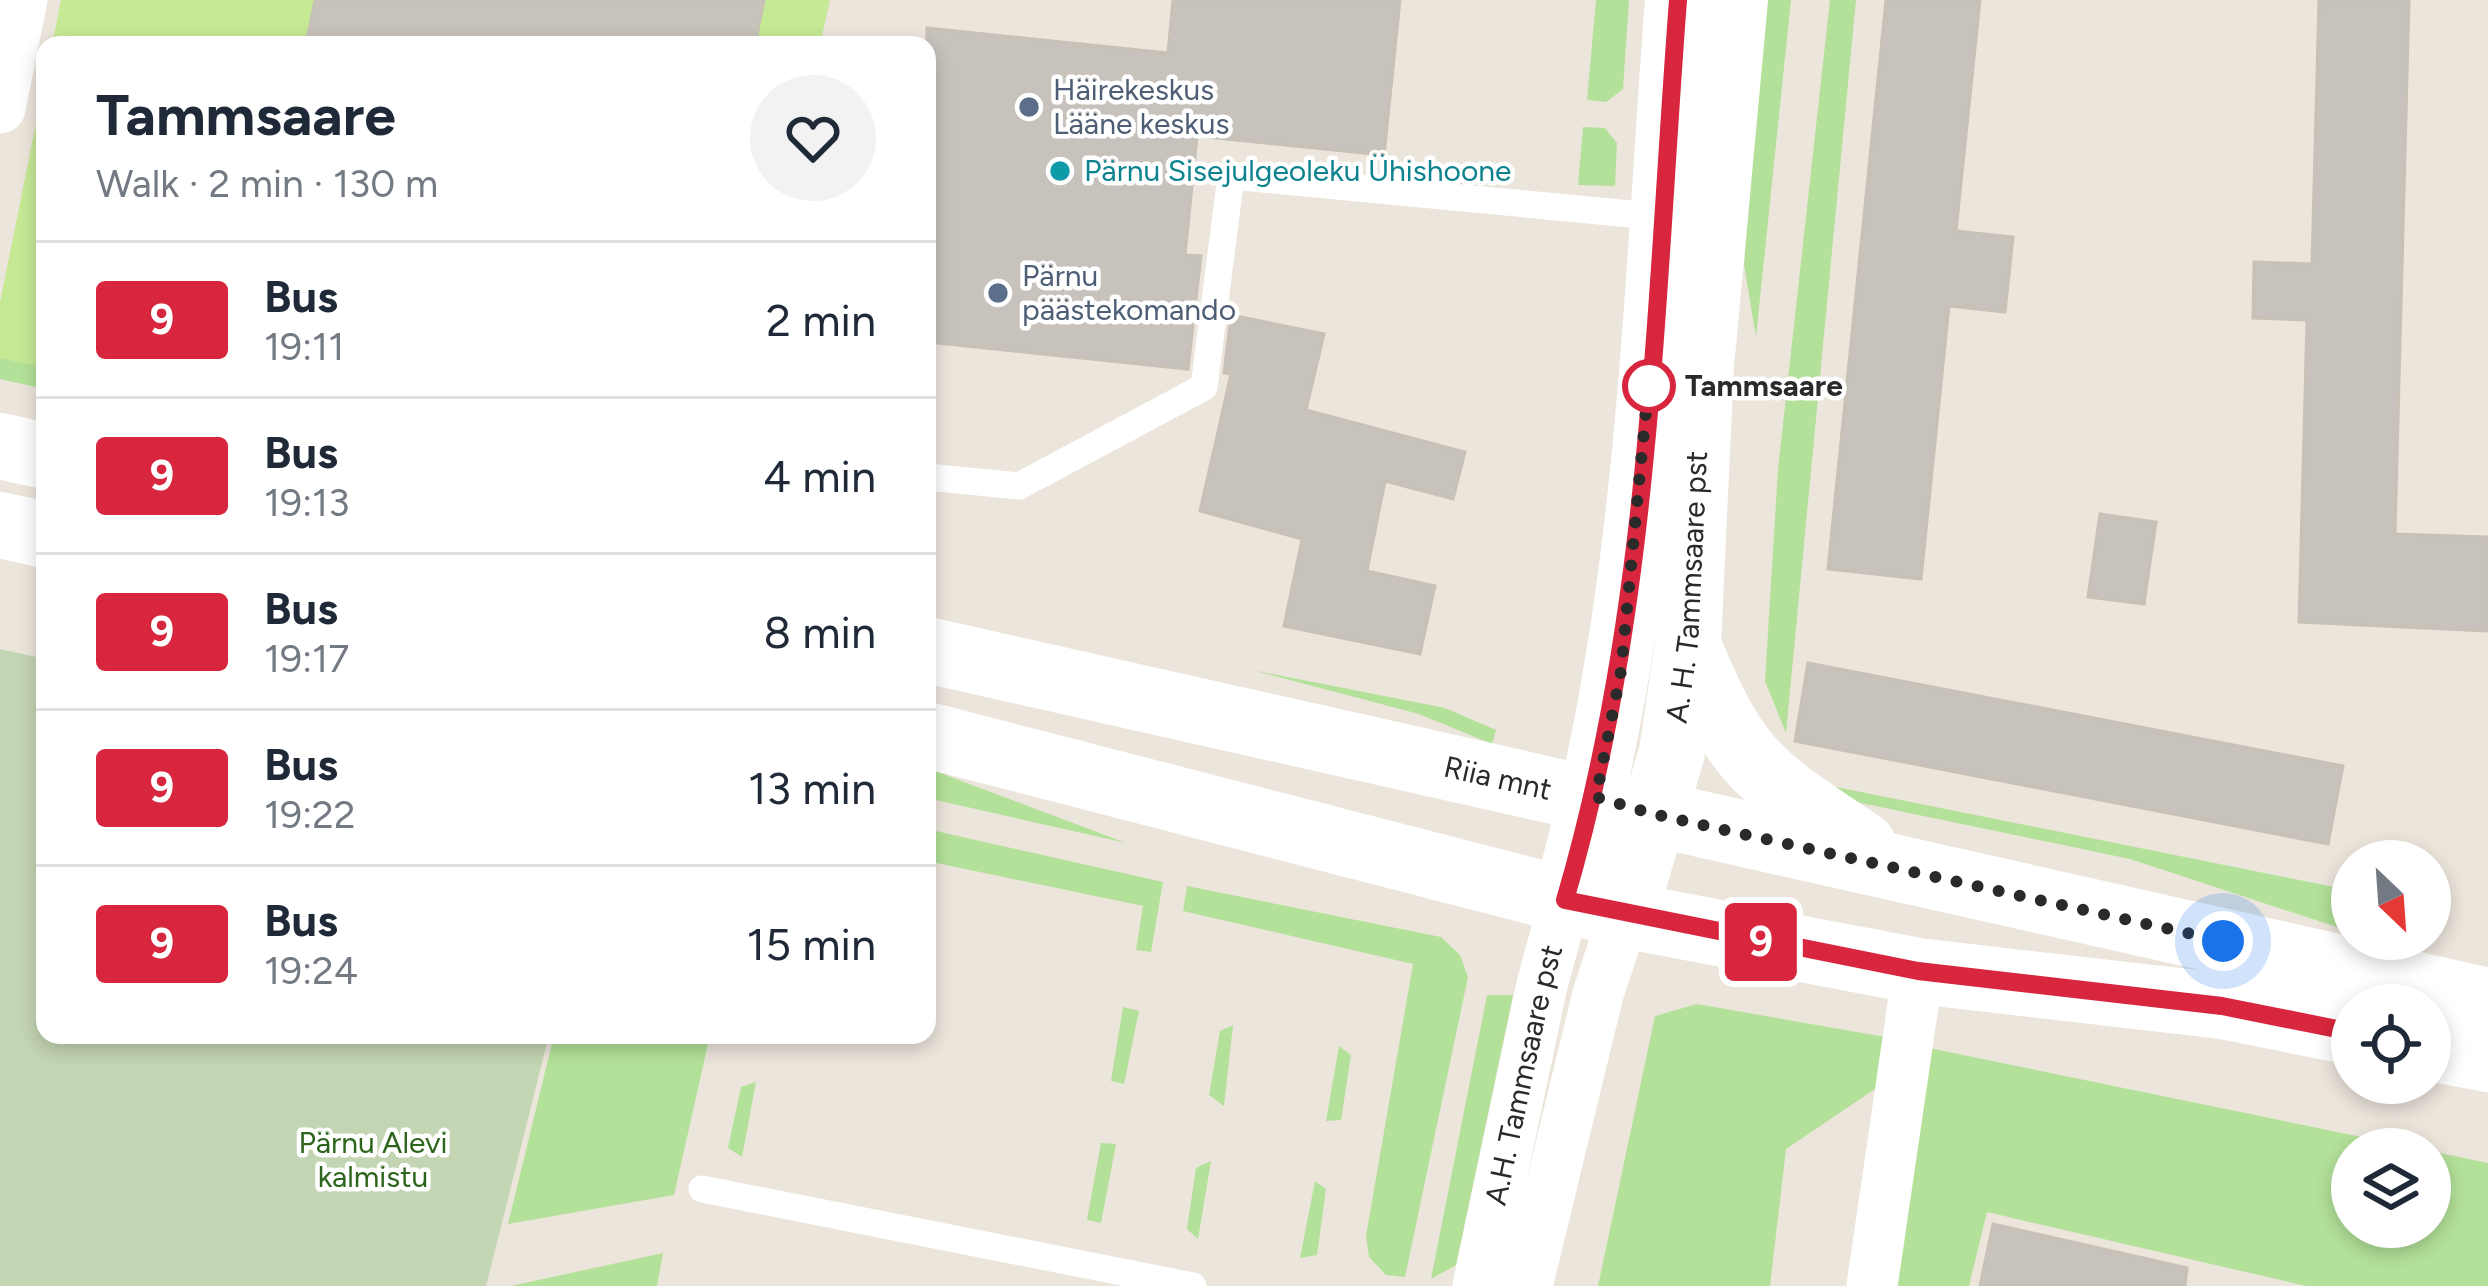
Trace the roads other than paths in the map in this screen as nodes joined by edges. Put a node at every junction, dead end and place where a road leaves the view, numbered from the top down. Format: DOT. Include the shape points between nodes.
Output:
graph roads {
  1 [pos="1678,0"];
  2 [pos="1736,0"];
  3 [pos="12,18"];
  4 [pos="0,108"];
  5 [pos="1662,217"];
  6 [pos="0,446"];
  7 [pos="36,454"];
  8 [pos="936,478"];
  9 [pos="0,525"];
  10 [pos="36,533"];
  11 [pos="1688,644"];
  12 [pos="936,652"];
  13 [pos="936,737"];
  14 [pos="1624,806"];
  15 [pos="1895,867"];
  16 [pos="1594,908"];
  17 [pos="1918,971"];
  18 [pos="2488,1001"];
  19 [pos="2331,1028"];
  20 [pos="2451,1052"];
  21 [pos="2488,1059"];
  22 [pos="702,1189"];
  23 [pos="1147,1282"];
  24 [pos="1192,1286"];
  25 [pos="1478,1286"];
  26 [pos="1527,1286"];
  27 [pos="1872,1286"];
  1 -- 5 [label="main road, A. H. Tammsaare pst"];
  2 -- 11 [label="main road, A. H. Tammsaare pst" via="1701,366"];
  3 -- 4 [label="street"];
  5 -- 8 [label="lane" via="1231,176 1204,387 1019,486"];
  5 -- 14 [label="main road, A. H. Tammsaare pst" via="1621,671"];
  6 -- 7 [label="main road"];
  9 -- 10 [label="main road"];
  11 -- 14 [label="main road, A. H. Tammsaare pst" via="1672,752"];
  11 -- 15 [label="main road" via="1745,759 1796,804"];
  12 -- 14 [label="main road, Riia mnt"];
  13 -- 16 [label="main road"];
  14 -- 15 [label="main road, Riia mnt"];
  14 -- 16 [label="main road, A.H. Tammsaare pst"];
  15 -- 18 [label="main road, Riia mnt"];
  16 -- 17 [label="main road"];
  16 -- 25 [label="street, A.H. Tammsaare pst" via="1542,985"];
  16 -- 26 [label="street, A.H. Tammsaare pst" via="1598,994"];
  17 -- 19 [label="main road" via="2222,1006"];
  17 -- 27 [label="street"];
  20 -- 21 [label="main road"];
  22 -- 23 [label="lane"];
  23 -- 24 [label="lane"];
}
